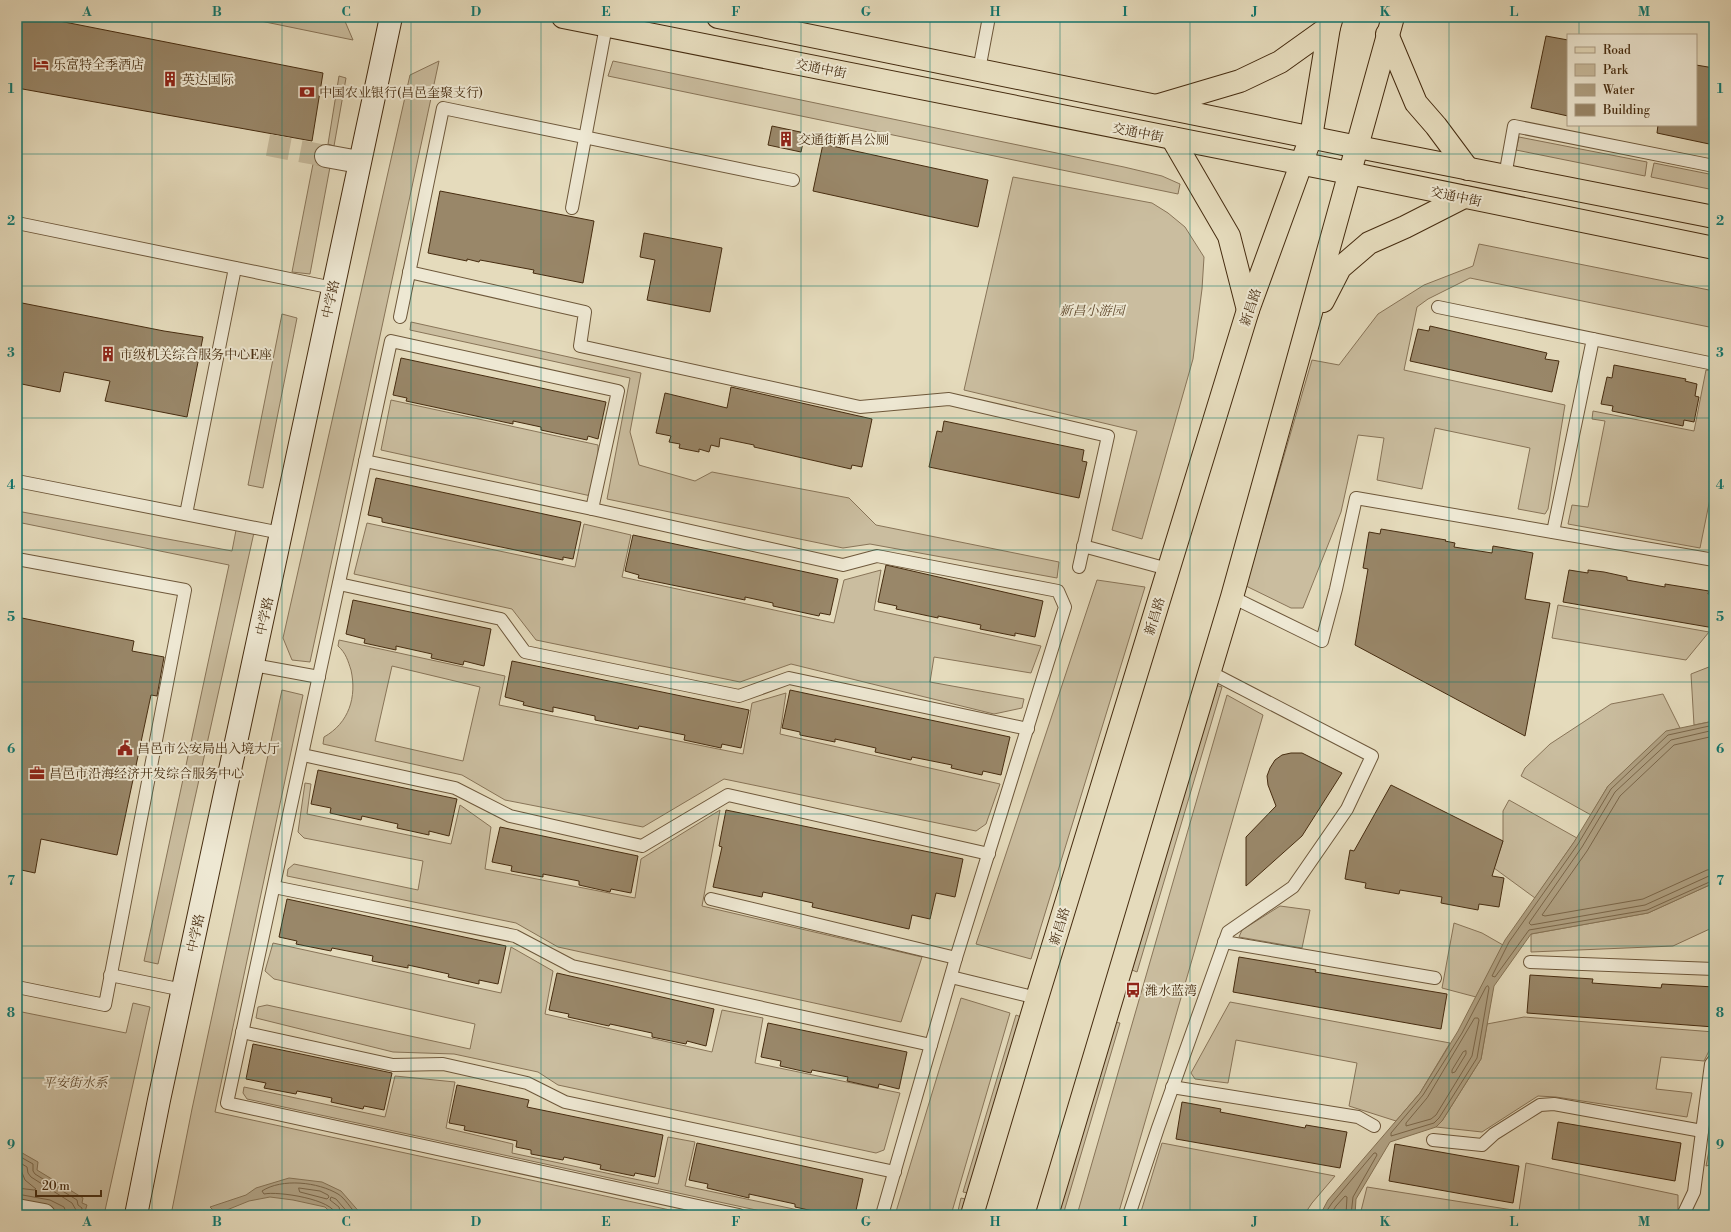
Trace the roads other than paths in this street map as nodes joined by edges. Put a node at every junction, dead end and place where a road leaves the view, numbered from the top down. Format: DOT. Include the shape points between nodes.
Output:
graph roads {
  1 [pos="390,17"];
  2 [pos="562,17"];
  3 [pos="718,17"];
  4 [pos="989,17"];
  5 [pos="1330,22"];
  6 [pos="606,26"];
  7 [pos="1390,26"];
  8 [pos="979,70"];
  9 [pos="1156,106"];
  10 [pos="1311,137"];
  11 [pos="585,138"];
  12 [pos="1172,138"];
  13 [pos="1358,147"];
  14 [pos="326,156"];
  15 [pos="359,162"];
  16 [pos="1302,164"];
  17 [pos="1714,166"];
  18 [pos="1468,169"];
  19 [pos="1349,174"];
  20 [pos="1505,176"];
  21 [pos="793,180"];
  22 [pos="1464,197"];
  23 [pos="572,208"];
  24 [pos="1714,218"];
  25 [pos="17,223"];
  26 [pos="1714,248"];
  27 [pos="235,268"];
  28 [pos="409,272"];
  29 [pos="333,288"];
  30 [pos="1438,307"];
  31 [pos="1248,310"];
  32 [pos="400,317"];
  33 [pos="1306,332"];
  34 [pos="1593,339"];
  35 [pos="1714,364"];
  36 [pos="365,461"];
  37 [pos="17,481"];
  38 [pos="592,509"];
  39 [pos="186,514"];
  40 [pos="1552,532"];
  41 [pos="282,533"];
  42 [pos="1083,546"];
  43 [pos="17,559"];
  44 [pos="1714,560"];
  45 [pos="1079,567"];
  46 [pos="1168,569"];
  47 [pos="339,584"];
  48 [pos="1232,597"];
  49 [pos="253,665"];
  50 [pos="1210,672"];
  51 [pos="319,677"];
  52 [pos="1028,729"];
  53 [pos="302,754"];
  54 [pos="989,854"];
  55 [pos="274,887"];
  56 [pos="711,900"];
  57 [pos="1224,942"];
  58 [pos="956,958"];
  59 [pos="1530,962"];
  60 [pos="1714,969"];
  61 [pos="110,975"];
  62 [pos="951,977"];
  63 [pos="1434,978"];
  64 [pos="17,987"];
  65 [pos="183,990"];
  66 [pos="1037,998"];
  67 [pos="242,1032"];
  68 [pos="931,1045"];
  69 [pos="1713,1063"];
  70 [pos="1172,1087"];
  71 [pos="1374,1126"];
  72 [pos="1702,1131"];
  73 [pos="1433,1140"];
  74 [pos="895,1172"];
  75 [pos="17,1210"];
  76 [pos="44,1215"];
  77 [pos="136,1215"];
  78 [pos="739,1215"];
  79 [pos="882,1215"];
  80 [pos="972,1215"];
  81 [pos="1047,1215"];
  82 [pos="1129,1215"];
  83 [pos="1683,1215"];
  1 -- 15 [label="street, 中学路"];
  2 -- 6 [label="main road, 交通中街"];
  3 -- 8 [label="main road"];
  4 -- 8 [label="lane"];
  5 -- 9 [label="main road" via="1280,62 1240,81"];
  5 -- 10 [label="main road, 新昌路"];
  6 -- 11 [label="lane"];
  6 -- 12 [label="main road, 交通中街"];
  7 -- 13 [label="main road"];
  7 -- 18 [label="main road" via="1416,103"];
  8 -- 9 [label="main road"];
  9 -- 10 [label="main road"];
  10 -- 13 [label="main road"];
  10 -- 16 [label="main road, 新昌路"];
  11 -- 21 [label="lane"];
  11 -- 23 [label="lane"];
  11 -- 28 [label="lane" via="443,108"];
  12 -- 16 [label="main road, 交通中街"];
  12 -- 31 [label="main road" via="1229,236"];
  13 -- 18 [label="main road"];
  13 -- 19 [label="main road"];
  14 -- 15 [label="street"];
  15 -- 29 [label="street, 中学路"];
  16 -- 19 [label="main road, 交通中街"];
  16 -- 31 [label="main road, 新昌路"];
  17 -- 20 [label="lane" via="1514,126"];
  18 -- 20 [label="main road"];
  19 -- 22 [label="main road, 交通中街"];
  19 -- 33 [label="main road"];
  20 -- 24 [label="main road"];
  22 -- 26 [label="main road, 交通中街"];
  22 -- 33 [label="main road" via="1369,243 1340,268"];
  25 -- 27 [label="lane"];
  27 -- 29 [label="lane"];
  27 -- 39 [label="lane"];
  28 -- 32 [label="lane"];
  28 -- 42 [label="lane" via="585,312 580,346 860,407 949,399 1108,436"];
  29 -- 41 [label="street, 中学路"];
  30 -- 34 [label="lane"];
  31 -- 46 [label="main road, 新昌路"];
  33 -- 48 [label="main road"];
  34 -- 35 [label="lane"];
  34 -- 40 [label="lane"];
  36 -- 38 [label="lane"];
  36 -- 38 [label="lane" via="391,341 618,391"];
  36 -- 47 [label="lane"];
  37 -- 39 [label="lane"];
  38 -- 52 [label="lane" via="843,565 877,556 1058,591 1065,607"];
  39 -- 41 [label="lane"];
  40 -- 44 [label="lane"];
  40 -- 48 [label="lane" via="1356,498 1322,641"];
  41 -- 49 [label="street, 中学路"];
  42 -- 45 [label="lane"];
  42 -- 46 [label="lane"];
  43 -- 61 [label="lane" via="185,590"];
  46 -- 66 [label="main road, 新昌路"];
  47 -- 51 [label="lane"];
  47 -- 52 [label="lane" via="501,619 525,652 739,696 789,678"];
  48 -- 50 [label="main road"];
  49 -- 51 [label="lane"];
  49 -- 65 [label="street, 中学路"];
  50 -- 57 [label="lane" via="1372,756 1347,809 1293,887 1228,932"];
  50 -- 81 [label="main road"];
  51 -- 53 [label="lane"];
  52 -- 54 [label="lane"];
  53 -- 54 [label="lane" via="455,788 510,816 642,846 728,795"];
  53 -- 55 [label="lane"];
  54 -- 58 [label="lane"];
  55 -- 67 [label="lane"];
  55 -- 68 [label="lane" via="515,936 572,966"];
  56 -- 58 [label="lane"];
  57 -- 63 [label="lane"];
  57 -- 70 [label="lane"];
  58 -- 62 [label="lane"];
  59 -- 60 [label="lane"];
  61 -- 64 [label="lane" via="105,1005"];
  61 -- 65 [label="lane"];
  62 -- 66 [label="lane"];
  62 -- 68 [label="lane"];
  65 -- 77 [label="street, 中学路"];
  66 -- 80 [label="main road, 新昌路"];
  67 -- 74 [label="lane" via="393,1064 443,1064 527,1083 565,1102"];
  67 -- 78 [label="lane" via="227,1103"];
  68 -- 74 [label="lane"];
  69 -- 72 [label="lane"];
  70 -- 71 [label="lane" via="1358,1117"];
  70 -- 82 [label="lane"];
  72 -- 73 [label="lane" via="1554,1104 1540,1105 1494,1134 1482,1145"];
  72 -- 83 [label="lane" via="1694,1192"];
  74 -- 79 [label="lane"];
  75 -- 76 [label="street"];
}
